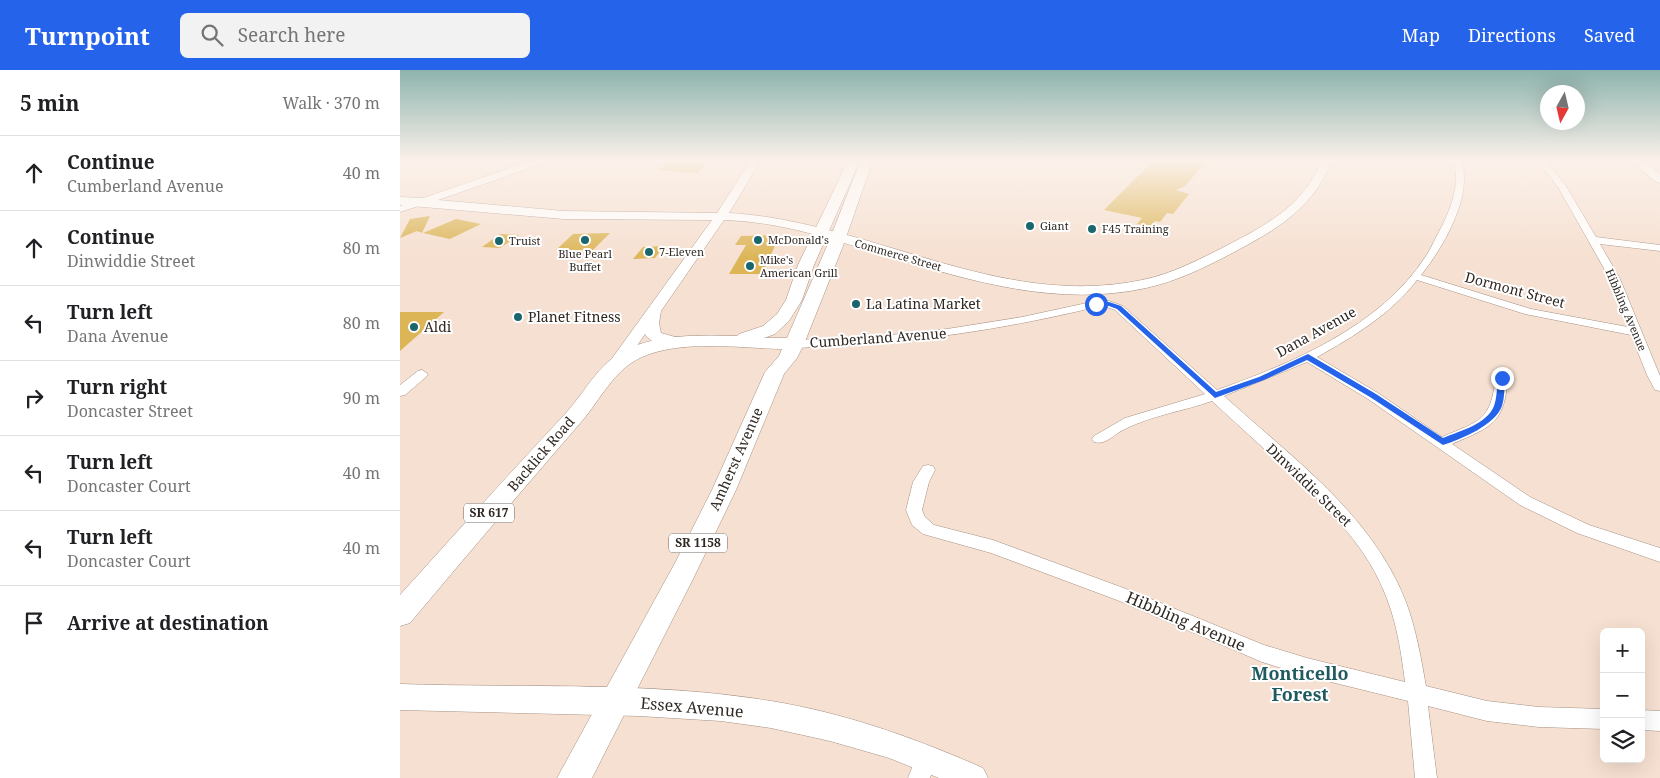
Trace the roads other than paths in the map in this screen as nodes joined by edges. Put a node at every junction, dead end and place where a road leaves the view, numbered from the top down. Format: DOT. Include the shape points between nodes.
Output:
graph roads {
  1 [pos="400,193"];
  2 [pos="446,193"];
  3 [pos="735,193"];
  4 [pos="839,193"];
  5 [pos="855,193"];
  6 [pos="1309,193"];
  7 [pos="1458,193"];
  8 [pos="1565,193"];
  9 [pos="425,200"];
  10 [pos="400,201"];
  11 [pos="400,210"];
  12 [pos="720,217"];
  13 [pos="822,232"];
  14 [pos="838,237"];
  15 [pos="1594,240"];
  16 [pos="1660,248"];
  17 [pos="1417,276"];
  18 [pos="794,300"];
  19 [pos="655,310"];
  20 [pos="1136,323"];
  21 [pos="1636,332"];
  22 [pos="720,342"];
  23 [pos="680,343"];
  24 [pos="752,344"];
  25 [pos="795,344"];
  26 [pos="1308,357"];
  27 [pos="616,364"];
  28 [pos="775,372"];
  29 [pos="422,374"];
  30 [pos="1502,378"];
  31 [pos="1660,387"];
  32 [pos="400,392"];
  33 [pos="1215,396"];
  34 [pos="1099,439"];
  35 [pos="1443,442"];
  36 [pos="928,470"];
  37 [pos="1660,555"];
  38 [pos="400,614"];
  39 [pos="1415,694"];
  40 [pos="400,697"];
  41 [pos="615,702"];
  42 [pos="1600,719"];
  43 [pos="1645,720"];
  44 [pos="1660,721"];
  45 [pos="922,767"];
  46 [pos="574,778"];
  47 [pos="973,778"];
  48 [pos="1426,778"];
  1 -- 9 [label="main road, Commerce Street"];
  2 -- 9 [label="main road"];
  3 -- 12 [label="main road, Backlick Road / SR 617"];
  4 -- 13 [label="main road"];
  5 -- 14 [label="main road, Amherst Avenue / SR 1158"];
  6 -- 14 [label="main road, Commerce Street" via="1274,224 1243,243 1177,274 1129,287 1074,292 1008,286"];
  7 -- 17 [label="street, Dana Avenue" via="1438,246"];
  8 -- 15 [label="street, Hibbling Avenue"];
  9 -- 10 [label="main road, Commerce Street"];
  9 -- 11 [label="street"];
  9 -- 12 [label="main road, Commerce Street" via="591,216"];
  12 -- 13 [label="main road, Commerce Street" via="772,220"];
  12 -- 19 [label="main road, Backlick Road / SR 617"];
  13 -- 14 [label="main road, Commerce Street"];
  13 -- 18 [label="main road"];
  14 -- 25 [label="main road, Amherst Avenue / SR 1158"];
  15 -- 16 [label="street"];
  15 -- 21 [label="street, Hibbling Avenue" via="1615,279"];
  17 -- 21 [label="street, Dormont Street" via="1529,312"];
  17 -- 26 [label="street, Dana Avenue" via="1372,318"];
  18 -- 22 [label="main road" via="780,322 769,330"];
  18 -- 25 [label="main road" via="784,335 786,340"];
  19 -- 23 [label="main road, Backlick Road / SR 617" via="651,323 653,335"];
  19 -- 27 [label="main road, Backlick Road / SR 617"];
  20 -- 25 [label="street, Cumberland Avenue" via="1119,308 1103,304 977,330 853,343"];
  20 -- 33 [label="street, Dinwiddie Street"];
  21 -- 31 [label="street, Hibbling Avenue"];
  22 -- 23 [label="main road, Cumberland Avenue"];
  22 -- 24 [label="main road, Cumberland Avenue"];
  23 -- 27 [label="main road, Cumberland Avenue" via="642,349"];
  24 -- 25 [label="main road, Cumberland Avenue"];
  24 -- 28 [label="main road" via="775,351"];
  25 -- 28 [label="main road, Amherst Avenue / SR 1158"];
  26 -- 33 [label="street, Dana Avenue"];
  26 -- 35 [label="street"];
  27 -- 38 [label="main road, Backlick Road / SR 617" via="578,412"];
  28 -- 41 [label="main road, Amherst Avenue / SR 1158" via="724,490"];
  29 -- 32 [label="street"];
  30 -- 35 [label="street" via="1498,405 1492,416"];
  33 -- 34 [label="street, Dana Avenue" via="1121,425"];
  33 -- 39 [label="street, Dinwiddie Street" via="1330,501 1359,534 1379,564 1397,603 1407,639"];
  35 -- 37 [label="street" via="1502,486 1551,514 1615,541"];
  36 -- 39 [label="street, Hibbling Avenue" via="921,482 914,510 918,521 929,530 993,547 1123,595 1262,653"];
  39 -- 42 [label="street, Hibbling Avenue" via="1510,715"];
  39 -- 48 [label="street, Dinwiddie Street"];
  40 -- 41 [label="street, Essex Avenue"];
  41 -- 45 [label="street, Essex Avenue" via="750,712 812,723 858,735"];
  41 -- 46 [label="main road, Amherst Avenue / SR 1158"];
  43 -- 44 [label="street"];
  45 -- 47 [label="street, Essex Avenue"];
}
